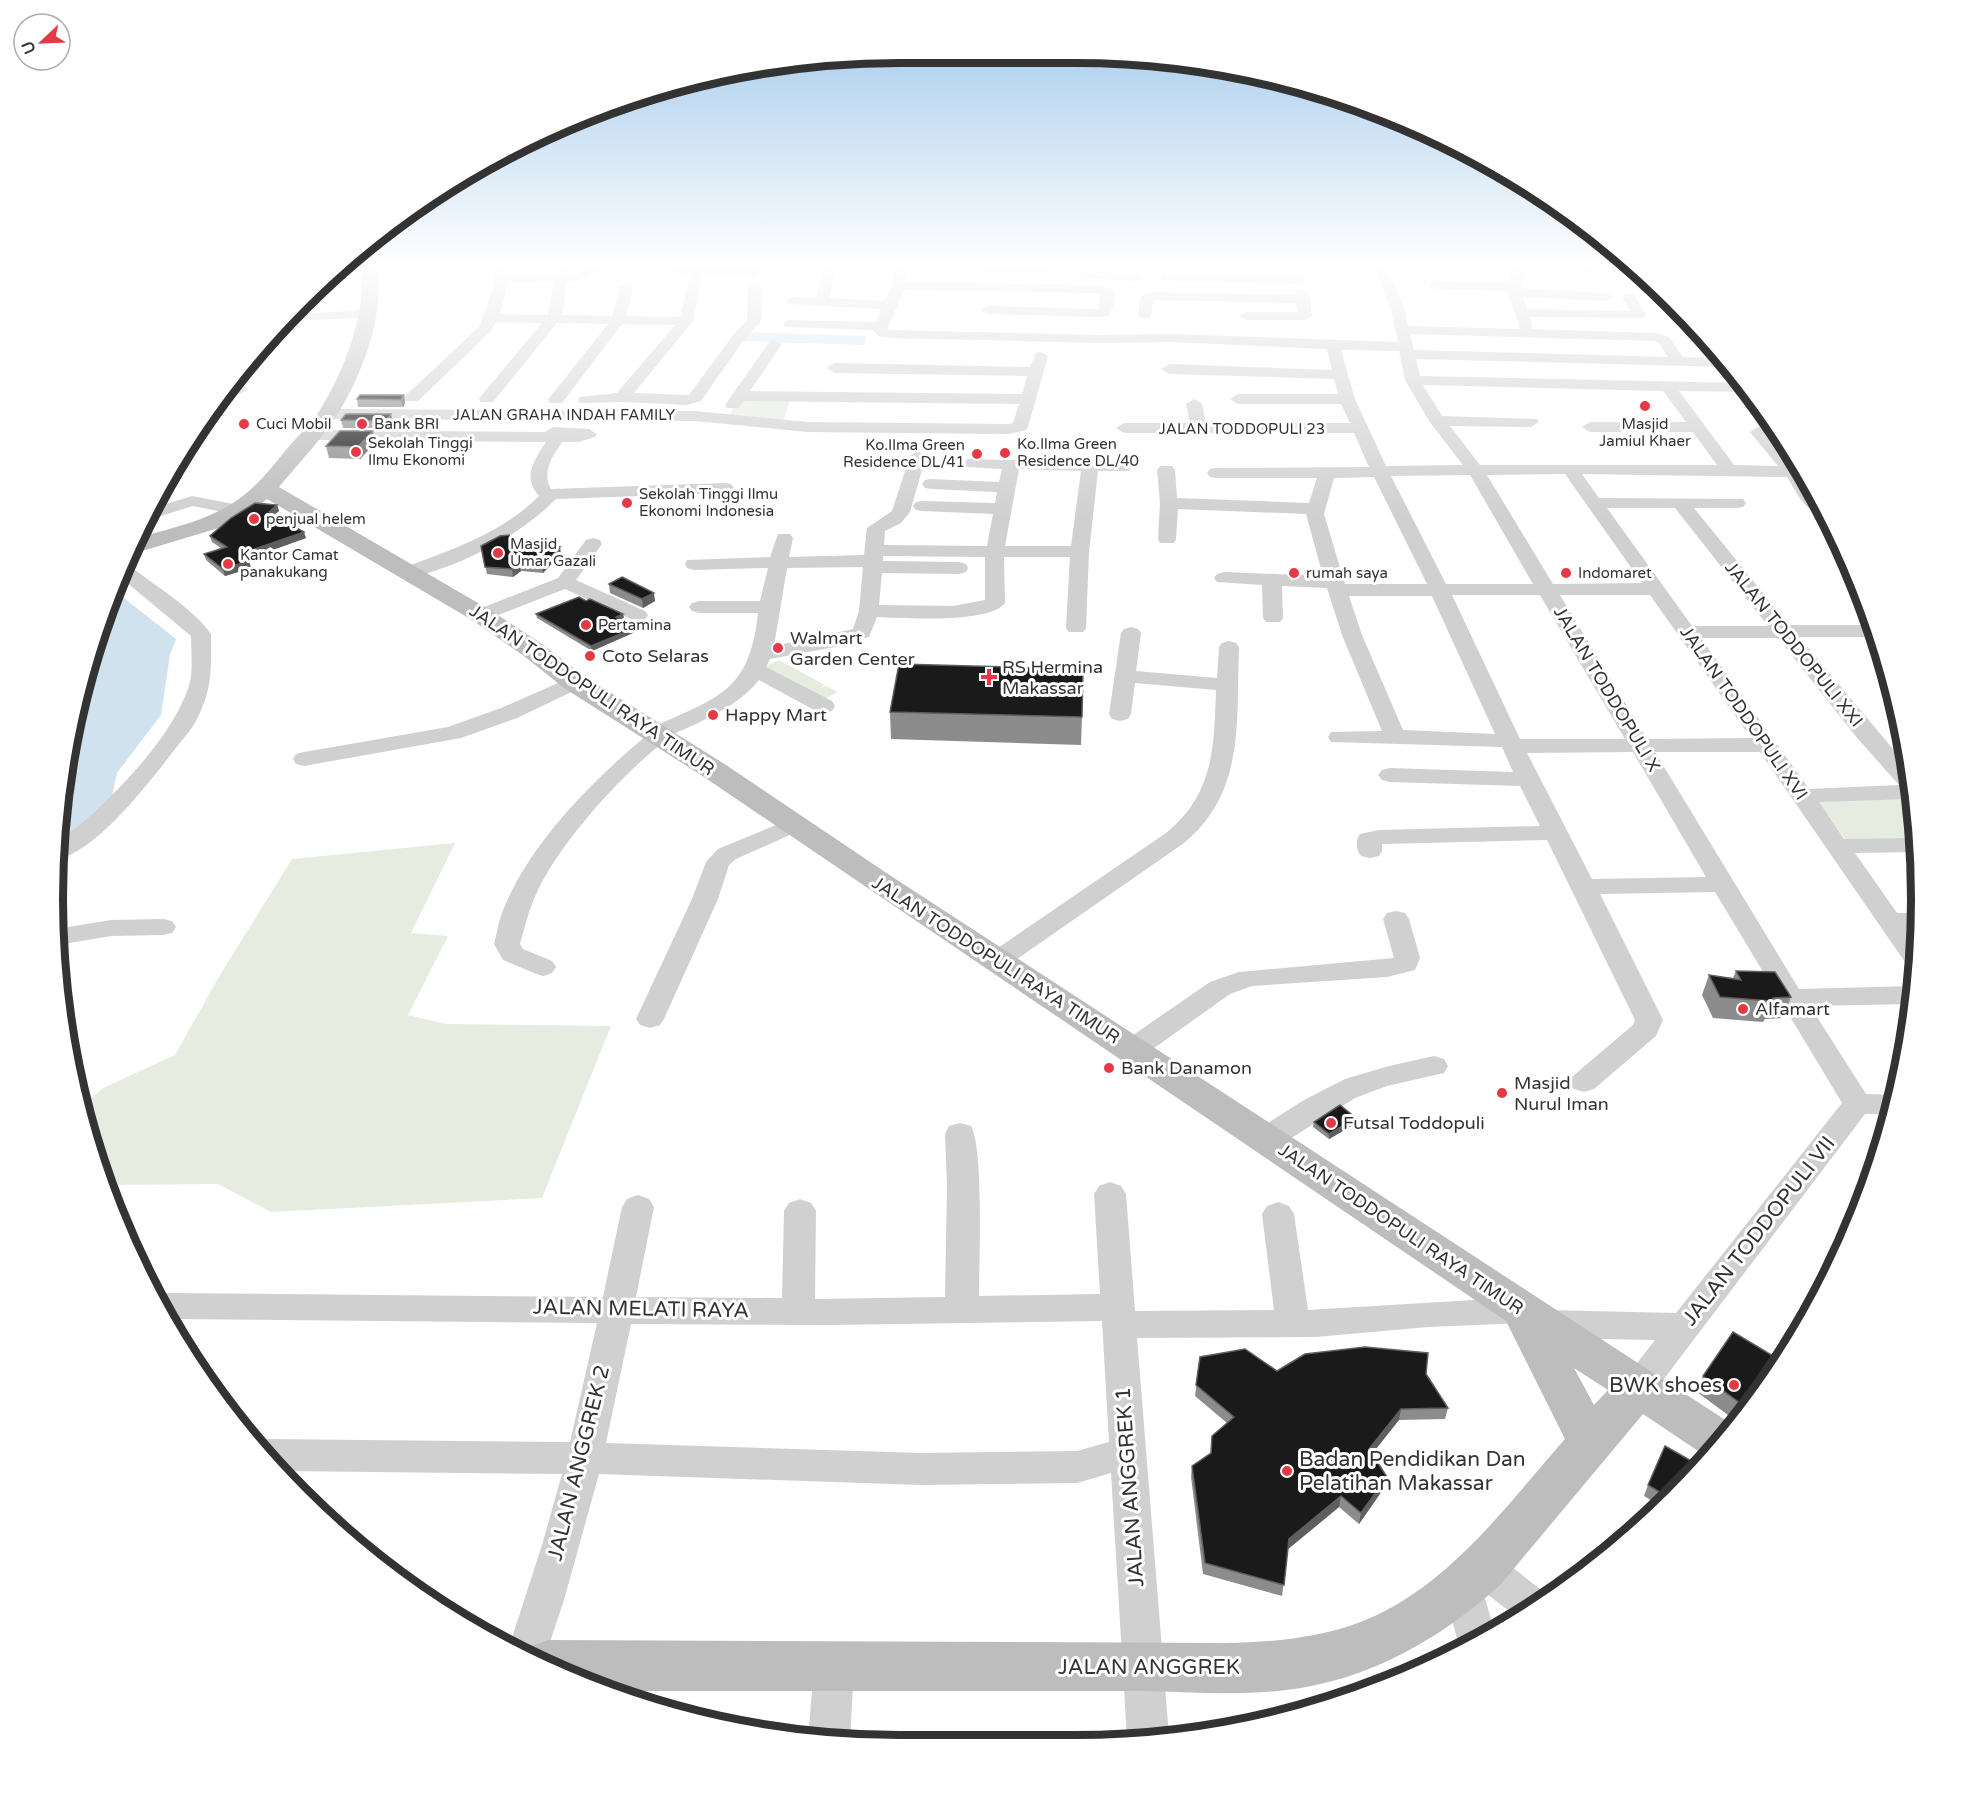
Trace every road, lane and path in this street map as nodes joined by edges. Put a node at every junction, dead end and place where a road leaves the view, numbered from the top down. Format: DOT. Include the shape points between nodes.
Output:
graph roads {
  1 [pos="357,350"];
  2 [pos="461,350"];
  3 [pos="526,350"];
  4 [pos="595,350"];
  5 [pos="662,350"];
  6 [pos="731,350"];
  7 [pos="772,350"];
  8 [pos="1334,350"];
  9 [pos="1406,350"];
  10 [pos="1461,350"];
  11 [pos="1534,350"];
  12 [pos="1670,350"];
  13 [pos="1041,356"];
  14 [pos="1538,358"];
  15 [pos="1677,360"];
  16 [pos="1716,362"];
  17 [pos="1169,369"];
  18 [pos="1036,372"];
  19 [pos="1340,375"];
  20 [pos="1413,380"];
  21 [pos="1550,383"];
  22 [pos="1667,386"];
  23 [pos="1736,388"];
  24 [pos="740,396"];
  25 [pos="823,396"];
  26 [pos="622,397"];
  27 [pos="792,397"];
  28 [pos="434,398"];
  29 [pos="556,399"];
  30 [pos="1028,399"];
  31 [pos="1238,399"];
  32 [pos="1347,399"];
  33 [pos="340,404"];
  34 [pos="1194,404"];
  35 [pos="728,419"];
  36 [pos="1437,421"];
  37 [pos="1531,422"];
  38 [pos="782,425"];
  39 [pos="1590,427"];
  40 [pos="1695,427"];
  41 [pos="1124,428"];
  42 [pos="1360,428"];
  43 [pos="1199,429"];
  44 [pos="1768,432"];
  45 [pos="312,433"];
  46 [pos="557,437"];
  47 [pos="918,456"];
  48 [pos="1787,461"];
  49 [pos="972,463"];
  50 [pos="1011,464"];
  51 [pos="1090,467"];
  52 [pos="1123,467"];
  53 [pos="1728,468"];
  54 [pos="1570,469"];
  55 [pos="1166,470"];
  56 [pos="1475,470"];
  57 [pos="1216,472"];
  58 [pos="1380,472"];
  59 [pos="1793,472"];
  60 [pos="1327,473"];
  61 [pos="931,484"];
  62 [pos="1006,487"];
  63 [pos="725,488"];
  64 [pos="266,489"];
  65 [pos="548,496"];
  66 [pos="1169,503"];
  67 [pos="1594,503"];
  68 [pos="1737,503"];
  69 [pos="1680,504"];
  70 [pos="922,506"];
  71 [pos="1004,509"];
  72 [pos="1316,509"];
  73 [pos="238,510"];
  74 [pos="158,512"];
  75 [pos="193,529"];
  76 [pos="784,538"];
  77 [pos="1167,539"];
  78 [pos="593,544"];
  79 [pos="142,545"];
  80 [pos="141,548"];
  81 [pos="995,550"];
  82 [pos="1080,552"];
  83 [pos="873,559"];
  84 [pos="779,562"];
  85 [pos="694,564"];
  86 [pos="959,568"];
  87 [pos="410,572"];
  88 [pos="129,575"];
  89 [pos="1224,578"];
  90 [pos="1272,580"];
  91 [pos="565,582"];
  92 [pos="1336,586"];
  93 [pos="1439,589"];
  94 [pos="1548,589"];
  95 [pos="1654,589"];
  96 [pos="699,607"];
  97 [pos="769,607"];
  98 [pos="869,611"];
  99 [pos="481,615"];
  100 [pos="638,615"];
  101 [pos="1273,618"];
  102 [pos="1076,628"];
  103 [pos="1867,631"];
  104 [pos="1687,632"];
  105 [pos="1786,632"];
  106 [pos="1131,633"];
  107 [pos="1228,647"];
  108 [pos="758,661"];
  109 [pos="1125,676"];
  110 [pos="574,682"];
  111 [pos="1227,686"];
  112 [pos="824,706"];
  113 [pos="1120,714"];
  114 [pos="658,735"];
  115 [pos="1339,737"];
  116 [pos="1404,738"];
  117 [pos="1511,743"];
  118 [pos="1641,744"];
  119 [pos="1766,745"];
  120 [pos="304,759"];
  121 [pos="1901,774"];
  122 [pos="1390,775"];
  123 [pos="1528,778"];
  124 [pos="1904,792"];
  125 [pos="1803,796"];
  126 [pos="793,825"];
  127 [pos="1555,833"];
  128 [pos="1909,845"];
  129 [pos="1838,846"];
  130 [pos="65,848"];
  131 [pos="1370,851"];
  132 [pos="1724,884"];
  133 [pos="1584,887"];
  134 [pos="1396,919"];
  135 [pos="1890,921"];
  136 [pos="1910,921"];
  137 [pos="163,927"];
  138 [pos="64,936"];
  139 [pos="1909,950"];
  140 [pos="998,960"];
  141 [pos="543,967"];
  142 [pos="1905,995"];
  143 [pos="1791,998"];
  144 [pos="650,1018"];
  145 [pos="1132,1049"];
  146 [pos="1434,1066"];
  147 [pos="1584,1082"];
  148 [pos="1857,1104"];
  149 [pos="1885,1104"];
  150 [pos="960,1134"];
  151 [pos="1266,1139"];
  152 [pos="1110,1194"];
  153 [pos="638,1207"];
  154 [pos="800,1211"];
  155 [pos="1278,1214"];
  156 [pos="169,1306"];
  157 [pos="615,1308"];
  158 [pos="962,1310"];
  159 [pos="798,1311"];
  160 [pos="1118,1316"];
  161 [pos="1533,1317"];
  162 [pos="1293,1323"];
  163 [pos="1683,1327"];
  164 [pos="1638,1386"];
  165 [pos="1714,1437"];
  166 [pos="1591,1444"];
  167 [pos="1128,1453"];
  168 [pos="275,1455"];
  169 [pos="585,1458"];
  170 [pos="1473,1578"];
  171 [pos="1525,1603"];
  172 [pos="1476,1632"];
  173 [pos="528,1649"];
  174 [pos="566,1665"];
  175 [pos="1142,1666"];
  176 [pos="834,1668"];
  177 [pos="1147,1731"];
  178 [pos="830,1732"];
  1 -- 33 [label="main road"];
  2 -- 28 [label="street" via="407,398"];
  3 -- 29 [label="street" via="482,399"];
  4 -- 29 [label="street"];
  5 -- 26 [label="street"];
  6 -- 26 [label="street" via="693,399"];
  7 -- 24 [label="street"];
  8 -- 19 [label="street"];
  9 -- 20 [label="street, JALAN TODDOPULI X"];
  10 -- 14 [label="street"];
  11 -- 14 [label="street"];
  12 -- 15 [label="street"];
  13 -- 18 [label="street, JALAN GRAHA INDAH FAMILY"];
  14 -- 15 [label="street"];
  14 -- 21 [label="street"];
  15 -- 16 [label="street"];
  17 -- 19 [label="street"];
  18 -- 25 [label="street" via="836,363"];
  18 -- 30 [label="street, JALAN GRAHA INDAH FAMILY"];
  19 -- 32 [label="street"];
  20 -- 21 [label="street"];
  20 -- 36 [label="street, JALAN TODDOPULI X"];
  21 -- 22 [label="street"];
  22 -- 23 [label="street"];
  22 -- 40 [label="street"];
  24 -- 27 [label="street"];
  24 -- 35 [label="street"];
  25 -- 27 [label="street"];
  25 -- 30 [label="street"];
  26 -- 29 [label="street"];
  27 -- 38 [label="street"];
  30 -- 38 [label="street, JALAN GRAHA INDAH FAMILY" via="1022,423 1015,428"];
  31 -- 32 [label="street"];
  32 -- 42 [label="street"];
  33 -- 35 [label="street, JALAN GRAHA INDAH FAMILY"];
  33 -- 45 [label="main road"];
  34 -- 43 [label="street"];
  35 -- 38 [label="street, JALAN GRAHA INDAH FAMILY"];
  36 -- 37 [label="street"];
  36 -- 56 [label="street, JALAN TODDOPULI X"];
  39 -- 40 [label="street"];
  40 -- 53 [label="street"];
  41 -- 43 [label="street, JALAN TODDOPULI 23"];
  42 -- 43 [label="street, JALAN TODDOPULI 23"];
  42 -- 58 [label="street"];
  44 -- 48 [label="street" via="1758,432"];
  45 -- 46 [label="street"];
  45 -- 46 [label="street" via="589,434"];
  45 -- 64 [label="main road"];
  46 -- 65 [label="street" via="537,476 538,485"];
  47 -- 83 [label="street" via="901,512 876,528"];
  49 -- 50 [label="street"];
  50 -- 51 [label="street"];
  50 -- 62 [label="street"];
  51 -- 52 [label="street"];
  51 -- 82 [label="street"];
  53 -- 54 [label="street"];
  53 -- 59 [label="street"];
  54 -- 56 [label="street"];
  54 -- 67 [label="street, JALAN TODDOPULI XVI"];
  55 -- 66 [label="street"];
  56 -- 58 [label="street"];
  56 -- 94 [label="street, JALAN TODDOPULI X"];
  57 -- 60 [label="street"];
  58 -- 60 [label="street"];
  58 -- 93 [label="street"];
  60 -- 72 [label="street"];
  61 -- 62 [label="street"];
  62 -- 71 [label="street"];
  63 -- 65 [label="street" via="570,492"];
  64 -- 73 [label="main road"];
  64 -- 87 [label="main road, JALAN TODDOPULI RAYA TIMUR"];
  65 -- 87 [label="street" via="529,516 502,534"];
  66 -- 72 [label="street"];
  66 -- 77 [label="street"];
  67 -- 69 [label="street"];
  67 -- 95 [label="street, JALAN TODDOPULI XVI"];
  68 -- 69 [label="street"];
  69 -- 105 [label="street, JALAN TODDOPULI XXI"];
  70 -- 71 [label="street"];
  71 -- 81 [label="street"];
  72 -- 92 [label="street" via="1317,527"];
  73 -- 74 [label="street" via="192,501"];
  73 -- 75 [label="main road"];
  75 -- 79 [label="main road"];
  75 -- 80 [label="main road"];
  76 -- 84 [label="street"];
  78 -- 91 [label="street"];
  81 -- 82 [label="street"];
  81 -- 83 [label="street"];
  81 -- 98 [label="street" via="995,603 989,607 970,611"];
  82 -- 102 [label="street"];
  83 -- 84 [label="street"];
  83 -- 86 [label="street"];
  83 -- 98 [label="street"];
  84 -- 85 [label="street"];
  84 -- 97 [label="street"];
  87 -- 99 [label="main road, JALAN TODDOPULI RAYA TIMUR"];
  88 -- 130 [label="street" via="201,634 201,680 186,720 150,767 98,824"];
  89 -- 90 [label="street"];
  90 -- 92 [label="street"];
  90 -- 101 [label="street"];
  91 -- 99 [label="street"];
  91 -- 100 [label="street"];
  92 -- 93 [label="street"];
  92 -- 116 [label="street" via="1379,702 1394,734"];
  93 -- 94 [label="street"];
  93 -- 117 [label="street"];
  94 -- 95 [label="street"];
  94 -- 118 [label="street, JALAN TODDOPULI X"];
  95 -- 104 [label="street, JALAN TODDOPULI XVI"];
  96 -- 97 [label="street"];
  97 -- 108 [label="street"];
  98 -- 108 [label="street" via="862,633"];
  99 -- 110 [label="main road, JALAN TODDOPULI RAYA TIMUR"];
  103 -- 105 [label="street"];
  104 -- 105 [label="street"];
  104 -- 119 [label="street, JALAN TODDOPULI XVI"];
  105 -- 121 [label="street, JALAN TODDOPULI XXI"];
  106 -- 109 [label="street"];
  107 -- 111 [label="street"];
  108 -- 112 [label="street" via="782,684"];
  108 -- 114 [label="street" via="726,700"];
  109 -- 111 [label="street"];
  109 -- 113 [label="street"];
  110 -- 114 [label="main road, JALAN TODDOPULI RAYA TIMUR"];
  110 -- 120 [label="street" via="453,733"];
  111 -- 140 [label="street" via="1222,758 1211,795 1193,822"];
  114 -- 126 [label="main road, JALAN TODDOPULI RAYA TIMUR"];
  114 -- 141 [label="street" via="595,796 535,873 516,912 507,944 512,954"];
  115 -- 116 [label="street"];
  116 -- 117 [label="street"];
  117 -- 118 [label="street"];
  117 -- 123 [label="street"];
  118 -- 119 [label="street"];
  118 -- 132 [label="street, JALAN TODDOPULI X"];
  119 -- 125 [label="street, JALAN TODDOPULI XVI"];
  122 -- 123 [label="street"];
  123 -- 127 [label="street"];
  124 -- 125 [label="street"];
  125 -- 129 [label="street, JALAN TODDOPULI XVI"];
  126 -- 140 [label="main road, JALAN TODDOPULI RAYA TIMUR"];
  126 -- 144 [label="street" via="717,862 705,899"];
  127 -- 131 [label="street" via="1378,837 1370,839"];
  127 -- 133 [label="street"];
  128 -- 129 [label="street"];
  129 -- 135 [label="street, JALAN TODDOPULI XVI"];
  132 -- 133 [label="street"];
  132 -- 143 [label="street, JALAN TODDOPULI X"];
  133 -- 147 [label="street" via="1649,1020 1646,1029"];
  134 -- 145 [label="street" via="1406,964 1230,983"];
  135 -- 136 [label="street"];
  135 -- 139 [label="street, JALAN TODDOPULI XVI"];
  137 -- 138 [label="street" via="111,928"];
  140 -- 145 [label="main road, JALAN TODDOPULI RAYA TIMUR"];
  142 -- 143 [label="street"];
  143 -- 148 [label="street, JALAN TODDOPULI X"];
  145 -- 151 [label="main road, JALAN TODDOPULI RAYA TIMUR"];
  146 -- 151 [label="street" via="1346,1091"];
  148 -- 149 [label="street"];
  148 -- 163 [label="street, JALAN TODDOPULI VII"];
  150 -- 158 [label="street"];
  151 -- 161 [label="main road, JALAN TODDOPULI RAYA TIMUR"];
  152 -- 160 [label="street, JALAN ANGGREK 1"];
  153 -- 157 [label="street, JALAN ANGGREK 2"];
  154 -- 159 [label="street"];
  155 -- 162 [label="street"];
  156 -- 157 [label="street, JALAN MELATI RAYA"];
  157 -- 159 [label="street, JALAN MELATI RAYA"];
  157 -- 169 [label="street, JALAN ANGGREK 2"];
  158 -- 159 [label="street, JALAN MELATI RAYA"];
  158 -- 160 [label="street, JALAN MELATI RAYA"];
  160 -- 162 [label="street, JALAN MELATI RAYA"];
  160 -- 167 [label="street, JALAN ANGGREK 1"];
  161 -- 162 [label="street, JALAN MELATI RAYA"];
  161 -- 163 [label="street, JALAN MELATI RAYA"];
  161 -- 164 [label="main road, JALAN TODDOPULI RAYA TIMUR"];
  161 -- 166 [label="main road"];
  163 -- 164 [label="street, JALAN TODDOPULI VII"];
  164 -- 165 [label="main road, JALAN TODDOPULI RAYA TIMUR"];
  164 -- 166 [label="main road, JALAN ANGGREK"];
  166 -- 170 [label="main road, JALAN ANGGREK"];
  167 -- 169 [label="street" via="1077,1467 945,1469"];
  167 -- 175 [label="street, JALAN ANGGREK 1"];
  168 -- 169 [label="street"];
  169 -- 173 [label="street, JALAN ANGGREK 2"];
  170 -- 171 [label="street"];
  170 -- 172 [label="street"];
  170 -- 175 [label="main road, JALAN ANGGREK" via="1426,1615 1363,1646 1308,1662 1231,1670"];
  174 -- 176 [label="main road, JALAN ANGGREK"];
  175 -- 176 [label="main road, JALAN ANGGREK"];
  175 -- 177 [label="street, JALAN ANGGREK 1"];
  176 -- 178 [label="street"];
}
